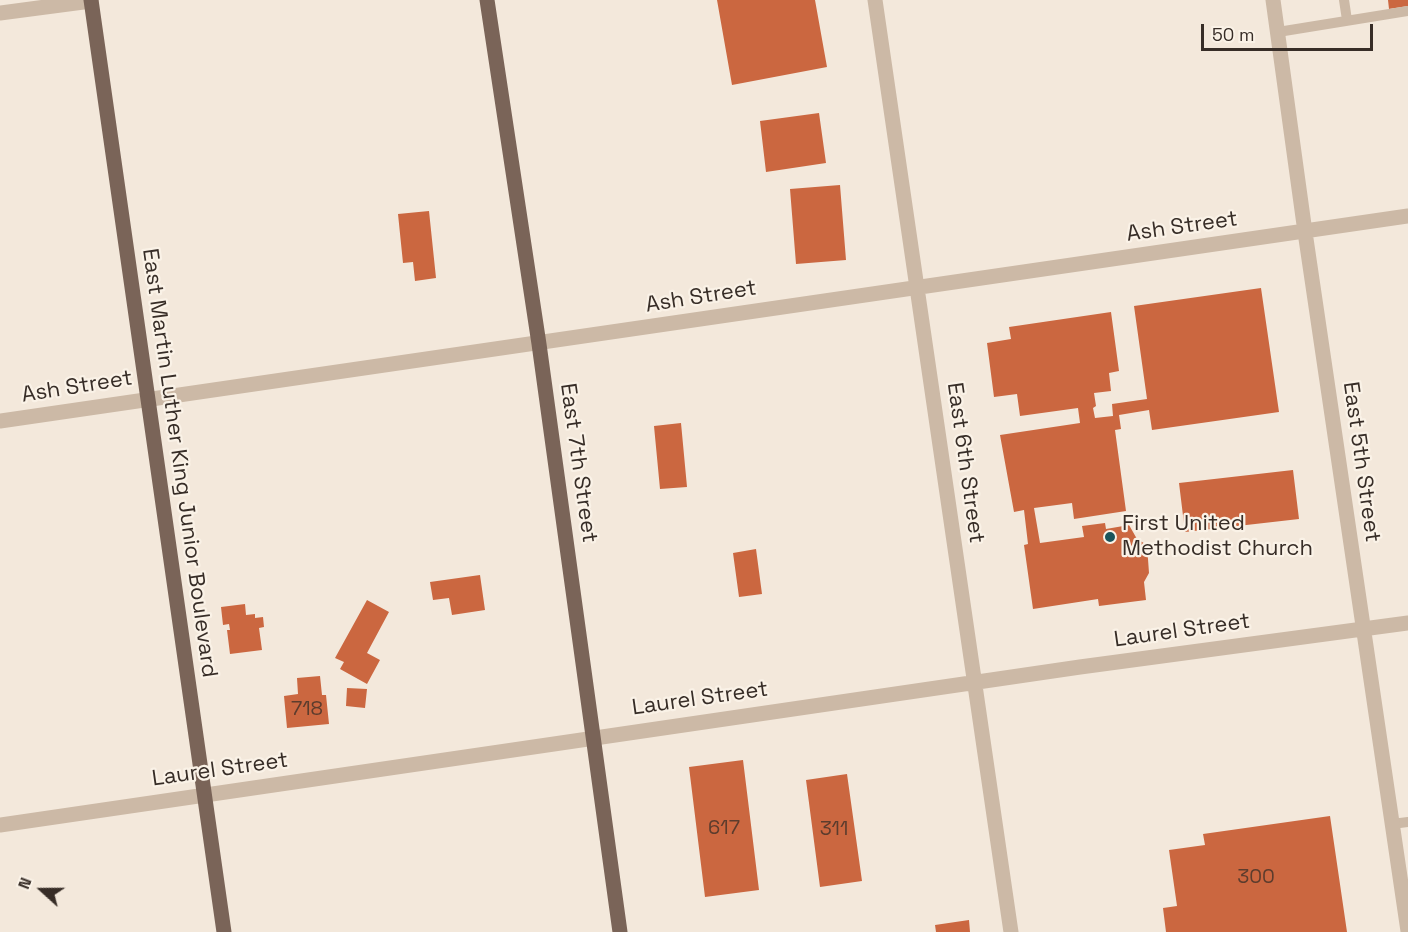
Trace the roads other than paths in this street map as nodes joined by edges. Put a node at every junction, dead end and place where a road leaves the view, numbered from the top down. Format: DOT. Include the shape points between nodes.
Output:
graph roads {
  1 [pos="91,0"];
  2 [pos="487,0"];
  3 [pos="875,0"];
  4 [pos="1274,0"];
  5 [pos="1344,0"];
  6 [pos="1408,11"];
  7 [pos="0,13"];
  8 [pos="1347,20"];
  9 [pos="1278,32"];
  10 [pos="1408,216"];
  11 [pos="1305,232"];
  12 [pos="917,287"];
  13 [pos="539,344"];
  14 [pos="148,399"];
  15 [pos="0,421"];
  16 [pos="1408,623"];
  17 [pos="1363,629"];
  18 [pos="974,682"];
  19 [pos="592,737"];
  20 [pos="204,795"];
  21 [pos="1408,822"];
  22 [pos="1392,824"];
  23 [pos="0,825"];
  24 [pos="1408,931"];
  25 [pos="224,932"];
  26 [pos="620,932"];
  27 [pos="1011,932"];
  1 -- 7 [label="street"];
  1 -- 14 [label="main road, East Martin Luther King Junior Boulevard"];
  2 -- 13 [label="main road, East 7th Street"];
  3 -- 12 [label="street, East 6th Street"];
  4 -- 9 [label="street, East 5th Street"];
  5 -- 8 [label="lane"];
  6 -- 8 [label="lane"];
  8 -- 9 [label="lane"];
  9 -- 11 [label="street, East 5th Street"];
  10 -- 11 [label="street, Ash Street"];
  11 -- 12 [label="street, Ash Street"];
  11 -- 17 [label="street, East 5th Street"];
  12 -- 13 [label="street, Ash Street"];
  12 -- 18 [label="street, East 6th Street"];
  13 -- 14 [label="street, Ash Street"];
  13 -- 19 [label="main road, East 7th Street"];
  14 -- 15 [label="street, Ash Street"];
  14 -- 20 [label="main road, East Martin Luther King Junior Boulevard"];
  16 -- 17 [label="street, Laurel Street"];
  17 -- 18 [label="street, Laurel Street"];
  17 -- 22 [label="street, East 5th Street"];
  18 -- 19 [label="street, Laurel Street"];
  18 -- 27 [label="street, East 6th Street"];
  19 -- 20 [label="street, Laurel Street"];
  19 -- 26 [label="main road, East 7th Street"];
  20 -- 23 [label="street, Laurel Street"];
  20 -- 25 [label="main road, East Martin Luther King Junior Boulevard"];
  21 -- 22 [label="lane"];
  22 -- 24 [label="street, East 5th Street"];
}
